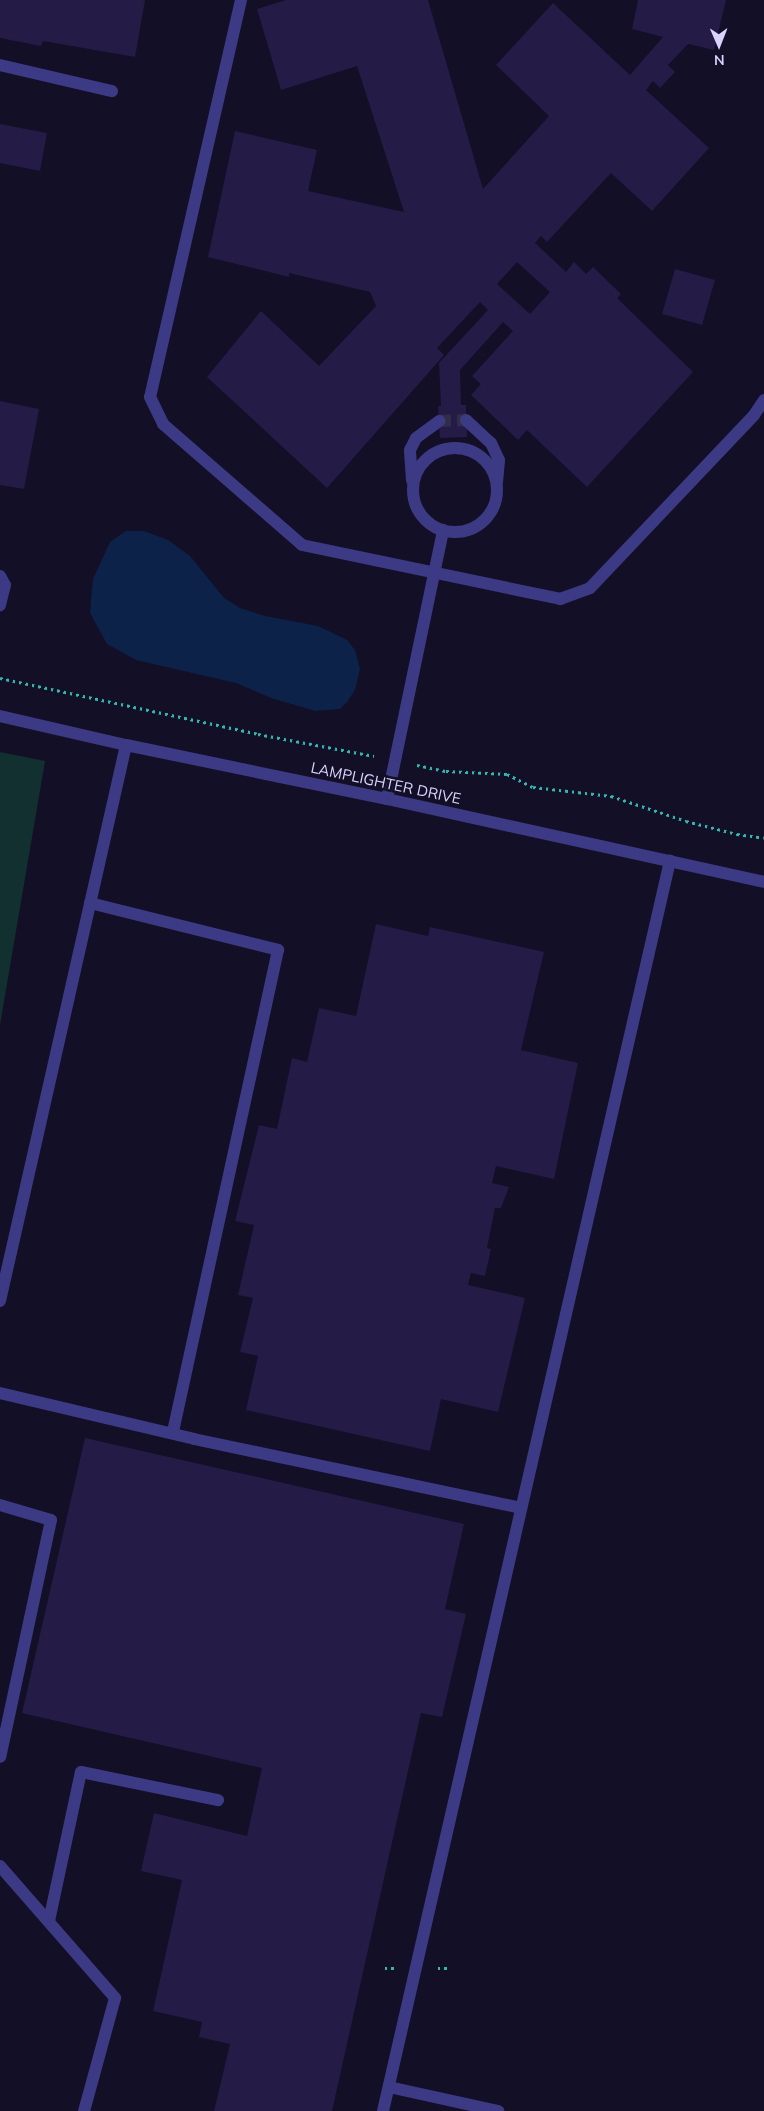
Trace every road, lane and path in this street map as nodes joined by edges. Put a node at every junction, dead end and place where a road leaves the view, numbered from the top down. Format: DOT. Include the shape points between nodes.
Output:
graph roads {
  1 [pos="241,0"];
  2 [pos="0,65"];
  3 [pos="112,91"];
  4 [pos="764,400"];
  5 [pos="466,420"];
  6 [pos="439,421"];
  7 [pos="497,486"];
  8 [pos="412,487"];
  9 [pos="444,530"];
  10 [pos="435,573"];
  11 [pos="0,576"];
  12 [pos="0,605"];
  13 [pos="0,716"];
  14 [pos="126,745"];
  15 [pos="387,799"];
  16 [pos="670,861"];
  17 [pos="764,882"];
  18 [pos="90,903"];
  19 [pos="0,1301"];
  20 [pos="0,1393"];
  21 [pos="173,1434"];
  22 [pos="0,1505"];
  23 [pos="521,1508"];
  24 [pos="0,1757"];
  25 [pos="218,1800"];
  26 [pos="0,1866"];
  27 [pos="49,1920"];
  28 [pos="389,2087"];
  29 [pos="84,2111"];
  30 [pos="383,2111"];
  31 [pos="498,2111"];
  1 -- 10 [label="street" via="150,398 163,424 302,545"];
  2 -- 3 [label="street"];
  4 -- 10 [label="street" via="754,415 590,588 560,599"];
  5 -- 7 [label="street" via="491,443 500,460"];
  6 -- 8 [label="street" via="416,438 410,450"];
  7 -- 8 [label="street" via="494,473 476,454 449,448 424,461"];
  7 -- 9 [label="street" via="491,512 482,522 458,532"];
  8 -- 9 [label="street" via="420,514 430,524"];
  9 -- 10 [label="street"];
  10 -- 15 [label="street"];
  11 -- 12 [label="street" via="5,585"];
  13 -- 14 [label="street, LAMPLIGHTER DRIVE"];
  14 -- 15 [label="street, LAMPLIGHTER DRIVE"];
  14 -- 18 [label="street"];
  15 -- 16 [label="street, LAMPLIGHTER DRIVE"];
  16 -- 17 [label="street, LAMPLIGHTER DRIVE"];
  16 -- 23 [label="street"];
  18 -- 19 [label="street"];
  18 -- 21 [label="street" via="278,950"];
  20 -- 21 [label="street"];
  21 -- 23 [label="street"];
  22 -- 24 [label="street" via="51,1520"];
  23 -- 28 [label="street"];
  25 -- 27 [label="street" via="81,1772"];
  26 -- 27 [label="street"];
  27 -- 29 [label="street" via="115,1998"];
  28 -- 30 [label="street"];
  28 -- 31 [label="street"];
}
